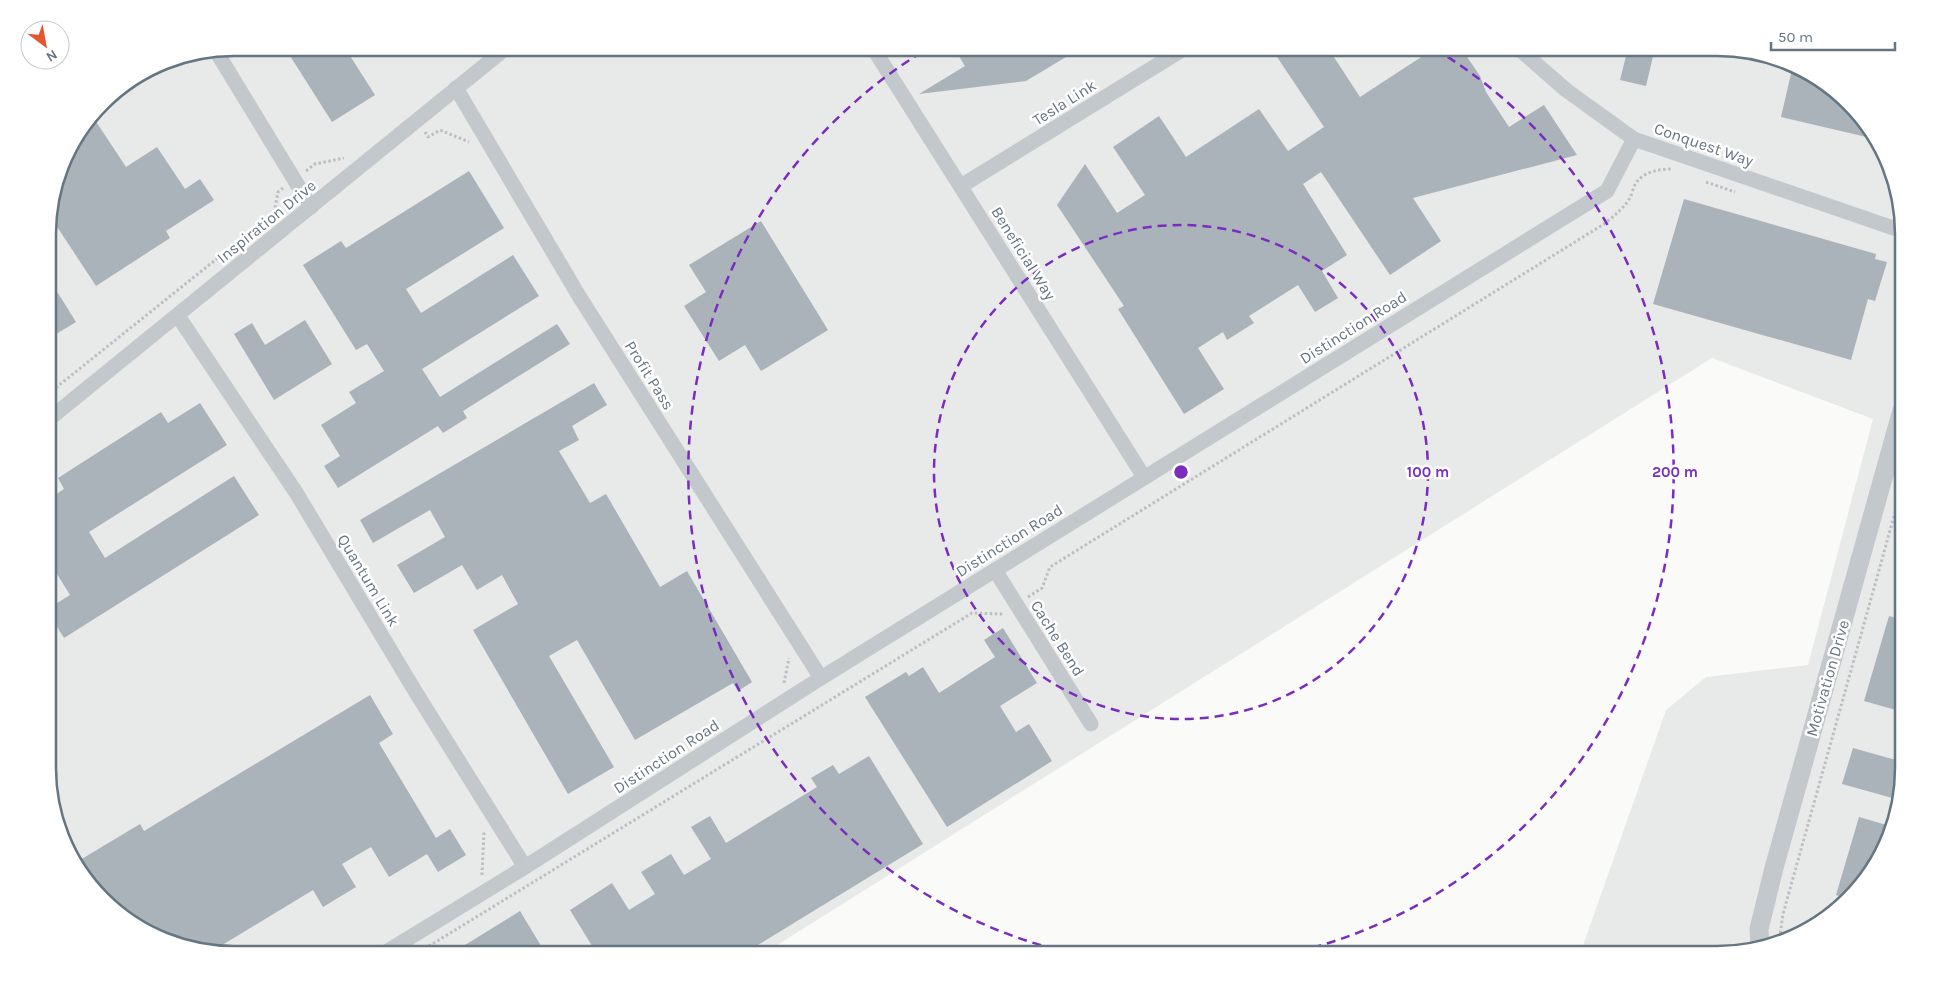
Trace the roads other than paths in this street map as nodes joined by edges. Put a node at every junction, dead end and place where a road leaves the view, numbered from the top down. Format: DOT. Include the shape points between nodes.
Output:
graph roads {
  1 [pos="496,56"];
  2 [pos="878,56"];
  3 [pos="1172,56"];
  4 [pos="1527,56"];
  5 [pos="220,57"];
  6 [pos="456,88"];
  7 [pos="1634,139"];
  8 [pos="961,186"];
  9 [pos="311,207"];
  10 [pos="1894,228"];
  11 [pos="178,316"];
  12 [pos="57,413"];
  13 [pos="1895,435"];
  14 [pos="1144,477"];
  15 [pos="995,570"];
  16 [pos="820,678"];
  17 [pos="1091,724"];
  18 [pos="525,866"];
  19 [pos="1760,941"];
  20 [pos="396,946"];
  1 -- 6 [label="street, Inspiration Drive"];
  2 -- 8 [label="street, Beneficial Way"];
  3 -- 8 [label="street, Tesla Link"];
  4 -- 7 [label="street, Conquest Way" via="1566,90"];
  5 -- 9 [label="street"];
  6 -- 9 [label="street, Inspiration Drive"];
  6 -- 16 [label="street, Profit Pass" via="579,296"];
  7 -- 10 [label="street, Conquest Way"];
  7 -- 14 [label="street, Distinction Road" via="1606,191"];
  8 -- 14 [label="street, Beneficial Way"];
  9 -- 11 [label="street, Inspiration Drive"];
  11 -- 12 [label="street, Inspiration Drive"];
  11 -- 18 [label="street, Quantum Link" via="297,494"];
  13 -- 19 [label="street, Motivation Drive" via="1774,868"];
  14 -- 15 [label="street, Distinction Road"];
  15 -- 16 [label="street, Distinction Road"];
  15 -- 17 [label="street, Cache Bend"];
  16 -- 18 [label="street, Distinction Road"];
  18 -- 20 [label="street, Distinction Road"];
}
